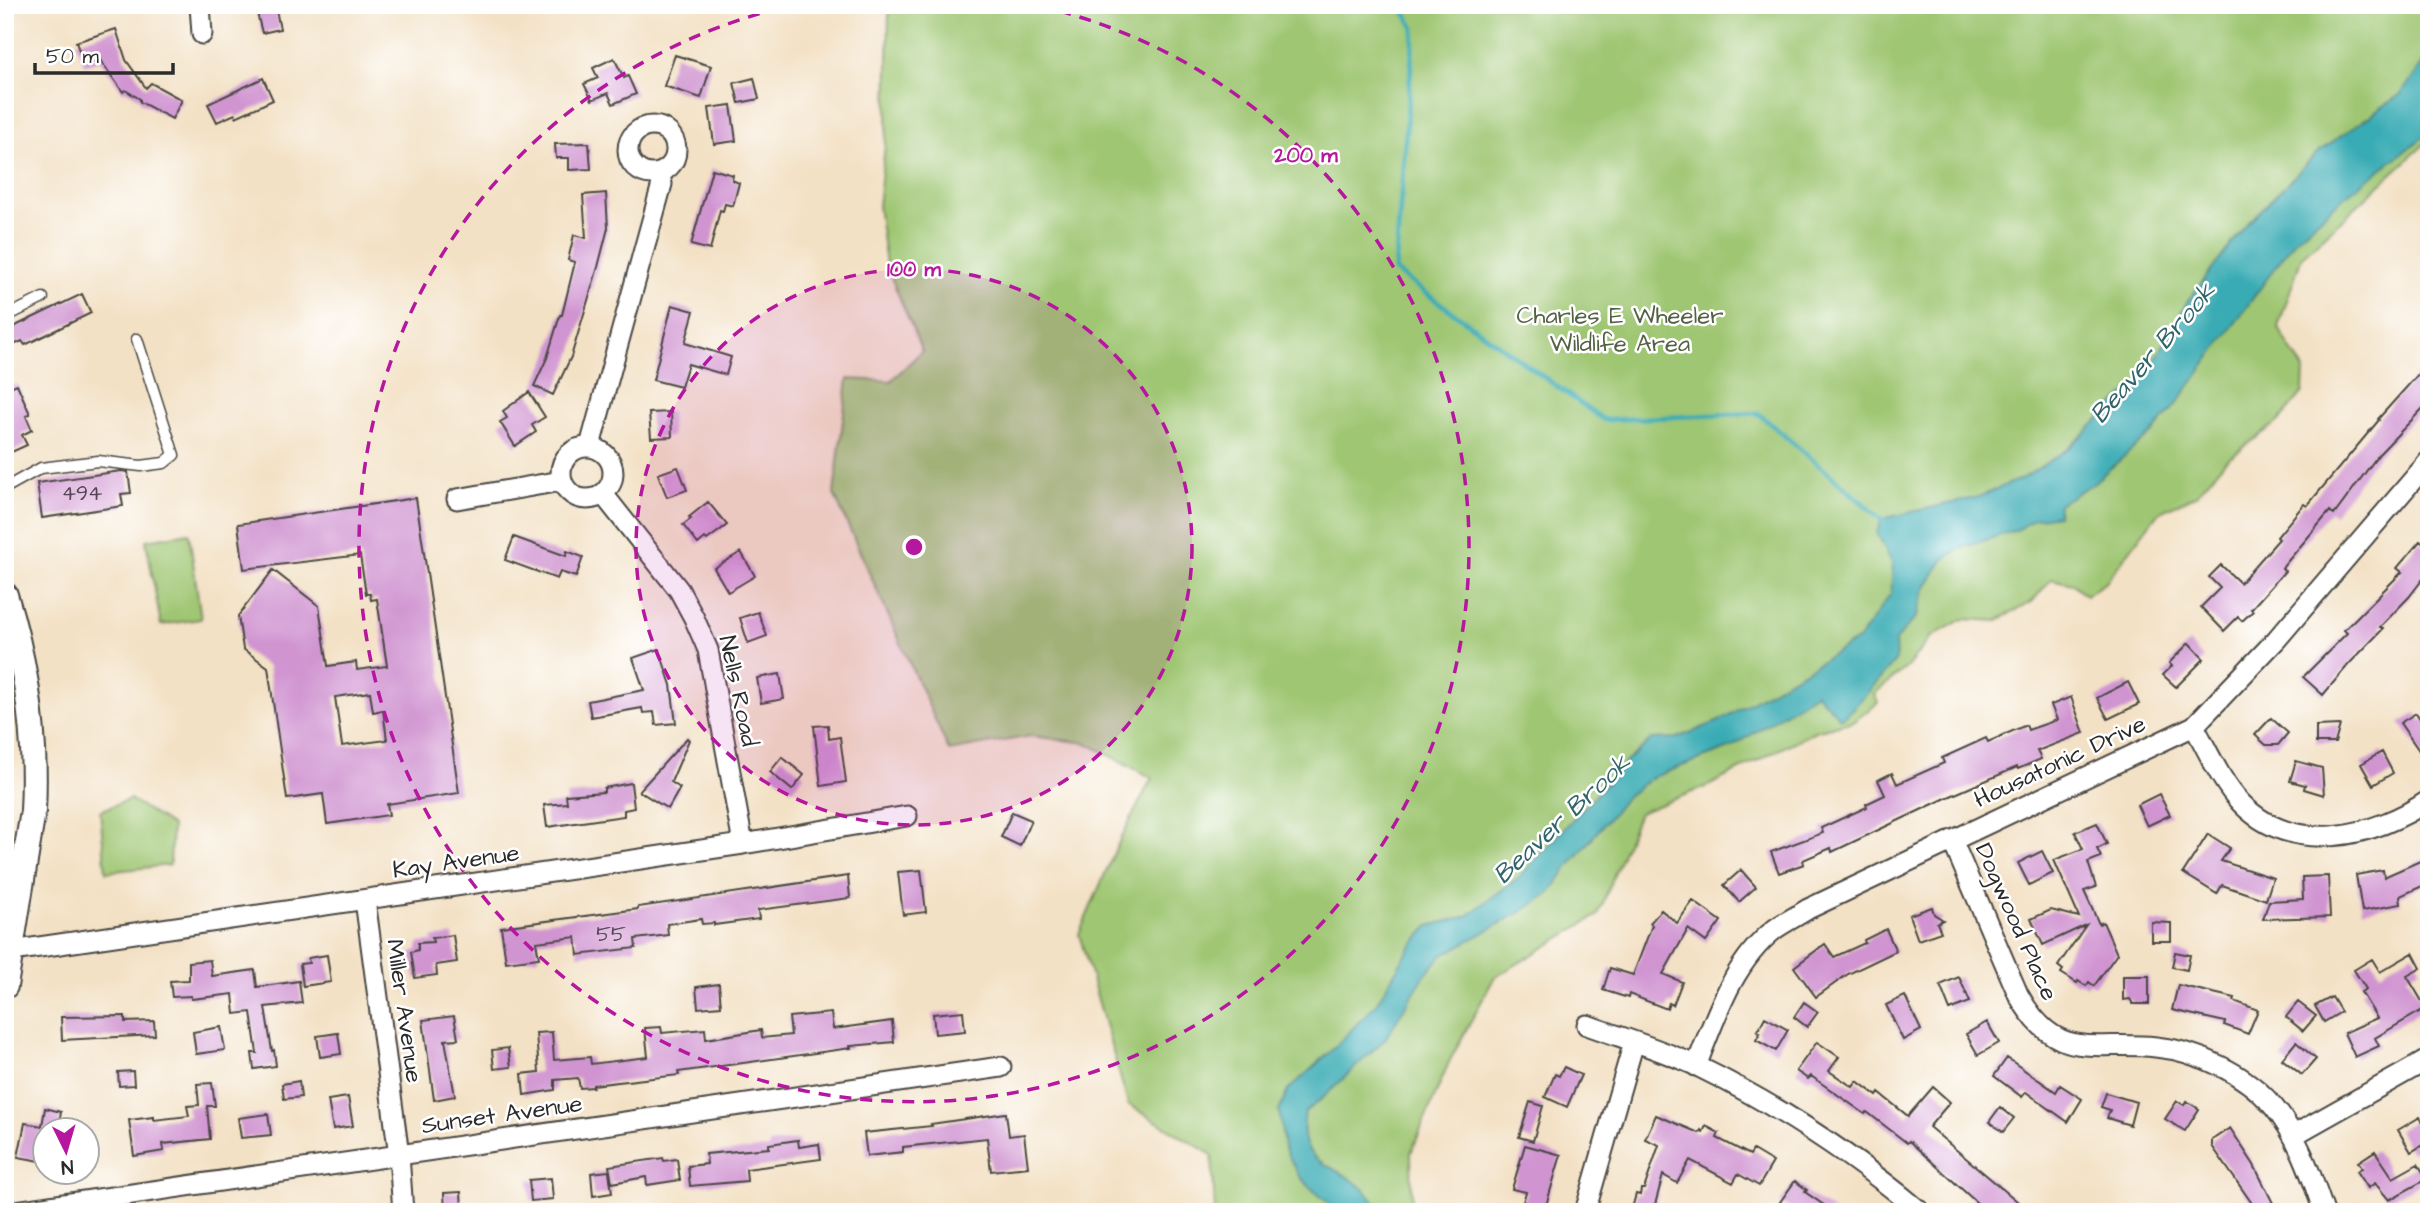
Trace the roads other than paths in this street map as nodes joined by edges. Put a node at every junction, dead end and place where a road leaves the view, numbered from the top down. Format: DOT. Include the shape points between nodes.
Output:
graph roads {
  1 [pos="200,5"];
  2 [pos="202,34"];
  3 [pos="659,173"];
  4 [pos="43,298"];
  5 [pos="5,317"];
  6 [pos="137,339"];
  7 [pos="590,446"];
  8 [pos="2429,461"];
  9 [pos="561,481"];
  10 [pos="5,488"];
  11 [pos="603,494"];
  12 [pos="457,499"];
  13 [pos="5,595"];
  14 [pos="2194,726"];
  15 [pos="2429,800"];
  16 [pos="907,816"];
  17 [pos="1952,840"];
  18 [pos="743,844"];
  19 [pos="365,900"];
  20 [pos="12,951"];
  21 [pos="5,986"];
  22 [pos="1587,1025"];
  23 [pos="1634,1042"];
  24 [pos="2429,1059"];
  25 [pos="1696,1066"];
  26 [pos="1001,1067"];
  27 [pos="2294,1135"];
  28 [pos="399,1155"];
  29 [pos="9,1212"];
  30 [pos="403,1212"];
  31 [pos="1585,1212"];
  32 [pos="1921,1212"];
  33 [pos="2324,1212"];
  1 -- 2 [label="street"];
  3 -- 7 [label="street" via="662,184"];
  4 -- 5 [label="lane"];
  6 -- 10 [label="lane" via="174,455 164,463 141,466 98,461 41,468"];
  7 -- 9 [label="street" via="566,456"];
  7 -- 11 [label="street" via="606,454 613,470"];
  8 -- 14 [label="street, Housatonic Drive" via="2284,630"];
  9 -- 11 [label="street" via="579,498"];
  9 -- 12 [label="street"];
  11 -- 18 [label="street, Nells Road" via="679,590 708,650"];
  13 -- 20 [label="street" via="26,673 34,753 33,811"];
  14 -- 15 [label="street" via="2239,801 2259,818 2296,833 2333,836 2368,831"];
  14 -- 17 [label="street, Housatonic Drive"];
  16 -- 18 [label="street, Kay Avenue"];
  17 -- 25 [label="street, Housatonic Drive" via="1808,909 1760,942 1735,974"];
  17 -- 27 [label="street, Dogwood Place" via="2018,994 2039,1026 2077,1045 2159,1047 2205,1059 2258,1091"];
  18 -- 19 [label="street, Kay Avenue"];
  19 -- 20 [label="street, Kay Avenue"];
  19 -- 28 [label="street, Miller Avenue"];
  20 -- 21 [label="street"];
  22 -- 23 [label="street"];
  23 -- 25 [label="street"];
  23 -- 31 [label="street"];
  24 -- 27 [label="street"];
  25 -- 32 [label="street" via="1799,1122"];
  26 -- 28 [label="street, Sunset Avenue"];
  27 -- 33 [label="street, Dogwood Place"];
  28 -- 29 [label="street, Sunset Avenue"];
  28 -- 30 [label="street, Miller Avenue"];
}
